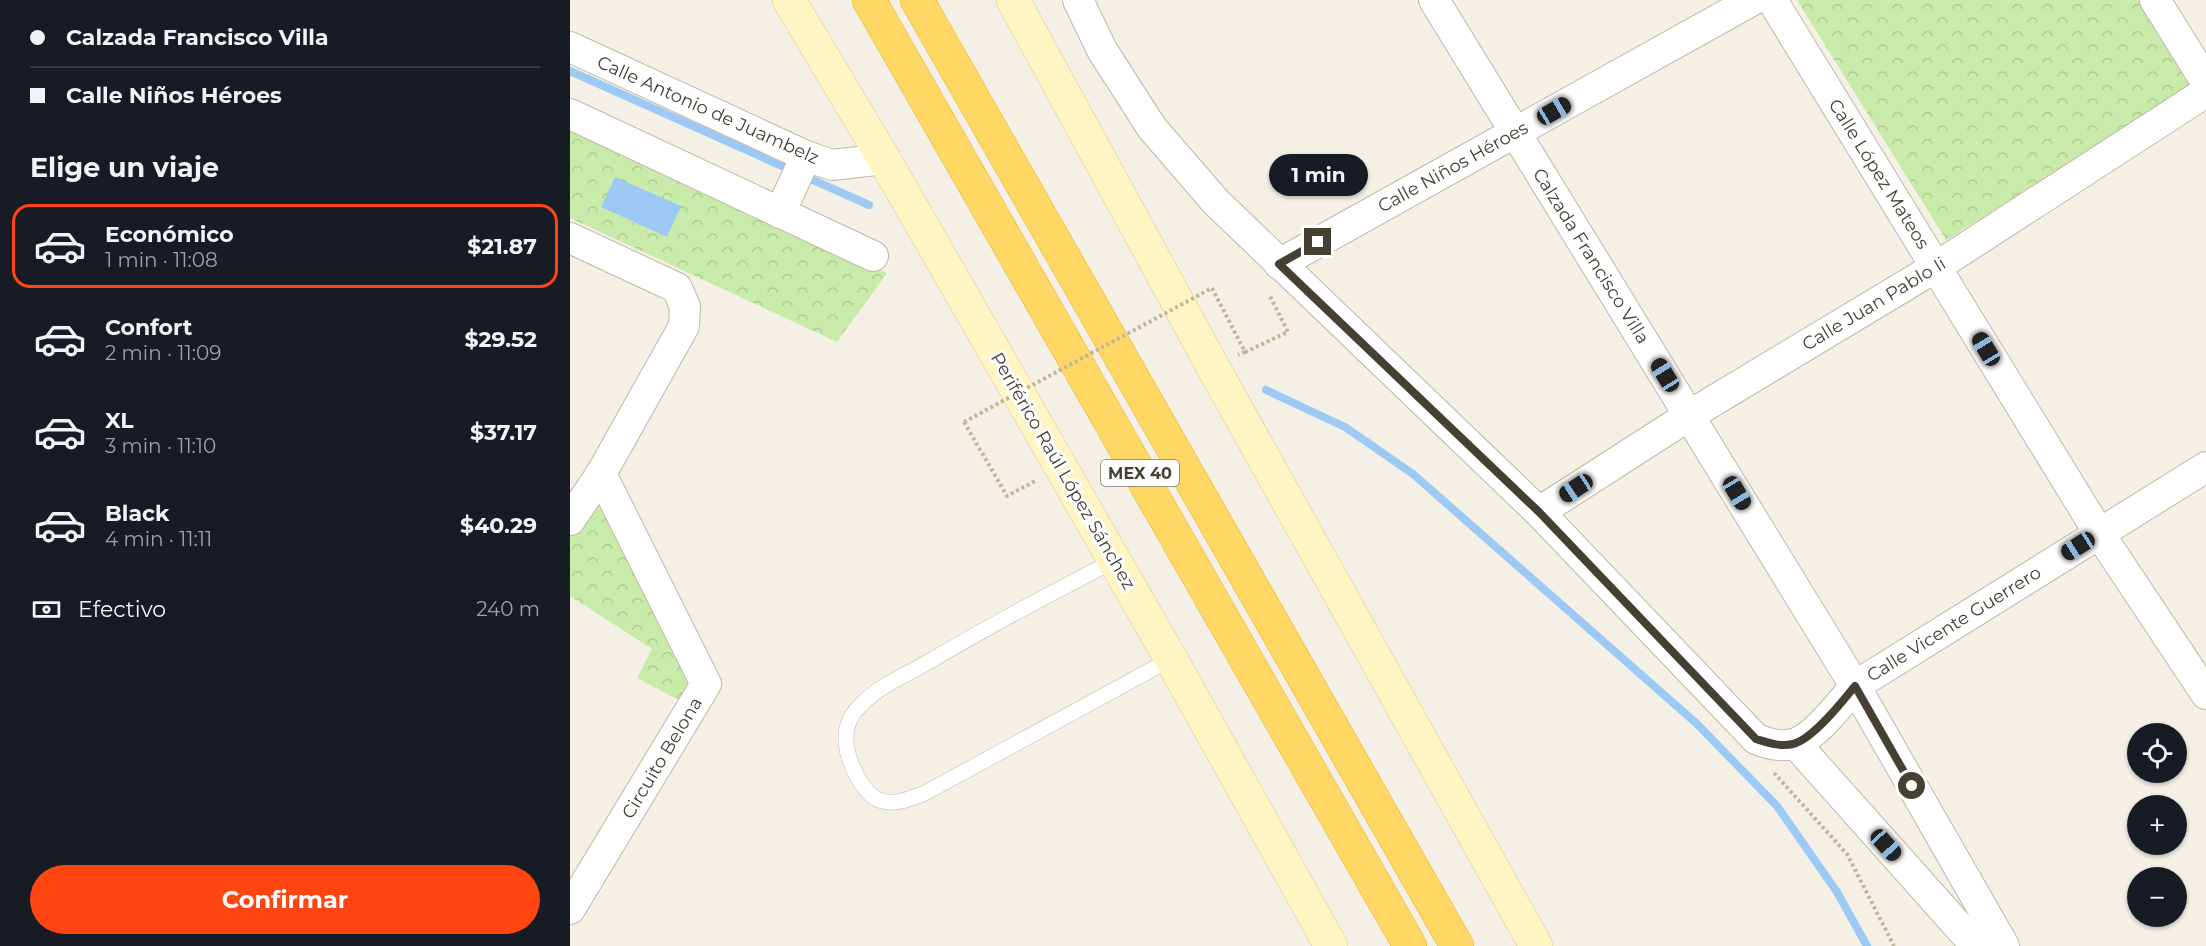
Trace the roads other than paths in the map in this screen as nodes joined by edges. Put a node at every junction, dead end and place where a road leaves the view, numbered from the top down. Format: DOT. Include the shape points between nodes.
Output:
graph roads {
  1 [pos="789,0"];
  2 [pos="869,0"];
  3 [pos="917,0"];
  4 [pos="1013,0"];
  5 [pos="1078,0"];
  6 [pos="1434,0"];
  7 [pos="1753,0"];
  8 [pos="1772,0"];
  9 [pos="2155,0"];
  10 [pos="570,47"];
  11 [pos="2206,82"];
  12 [pos="2206,93"];
  13 [pos="570,114"];
  14 [pos="1514,133"];
  15 [pos="884,159"];
  16 [pos="803,162"];
  17 [pos="782,206"];
  18 [pos="570,238"];
  19 [pos="873,256"];
  20 [pos="1279,264"];
  21 [pos="1936,267"];
  22 [pos="1690,416"];
  23 [pos="2206,467"];
  24 [pos="601,474"];
  25 [pos="1539,512"];
  26 [pos="570,520"];
  27 [pos="2099,533"];
  28 [pos="1114,561"];
  29 [pos="1171,659"];
  30 [pos="1855,686"];
  31 [pos="2206,694"];
  32 [pos="1796,744"];
  33 [pos="570,909"];
  34 [pos="1331,946"];
  35 [pos="1410,946"];
  36 [pos="1457,946"];
  37 [pos="1536,946"];
  38 [pos="1976,946"];
  39 [pos="2004,946"];
  1 -- 15 [label="main road, Periférico Raúl López Sánchez"];
  2 -- 35 [label="highway, MEX 40"];
  3 -- 36 [label="highway, MEX 40"];
  4 -- 37 [label="main road"];
  5 -- 20 [label="street" via="1102,51 1152,129 1216,202"];
  6 -- 14 [label="street, Calzada Francisco Villa"];
  7 -- 14 [label="street, Calle Niños Héroes"];
  8 -- 21 [label="street, Calle López Mateos"];
  9 -- 11 [label="street"];
  10 -- 16 [label="street, Calle Antonio de Juambelz"];
  12 -- 21 [label="street, Calle Juan Pablo Ii"];
  13 -- 17 [label="street"];
  14 -- 20 [label="street, Calle Niños Héroes"];
  14 -- 22 [label="street, Calzada Francisco Villa"];
  15 -- 16 [label="street, Calle Antonio de Juambelz" via="832,165"];
  15 -- 28 [label="main road, Periférico Raúl López Sánchez"];
  16 -- 17 [label="street"];
  17 -- 19 [label="street"];
  18 -- 24 [label="street" via="677,288 685,307 684,326"];
  20 -- 25 [label="street"];
  21 -- 22 [label="street, Calle Juan Pablo Ii"];
  21 -- 27 [label="street, Calle López Mateos"];
  22 -- 25 [label="street, Calle Juan Pablo Ii"];
  22 -- 30 [label="street, Calzada Francisco Villa"];
  23 -- 27 [label="street, Calle Vicente Guerrero"];
  24 -- 26 [label="street"];
  24 -- 33 [label="street, Circuito Belona" via="706,684"];
  25 -- 32 [label="street" via="1756,739 1774,745"];
  27 -- 30 [label="street, Calle Vicente Guerrero"];
  27 -- 31 [label="street, Calle López Mateos"];
  28 -- 29 [label="main road, Periférico Raúl López Sánchez"];
  28 -- 29 [label="lane" via="1018,610 861,704 848,723 846,739 859,780 869,794 881,801 910,799"];
  29 -- 34 [label="main road, Periférico Raúl López Sánchez"];
  30 -- 32 [label="street, Calle Vicente Guerrero" via="1825,722"];
  30 -- 39 [label="street, Calzada Francisco Villa"];
  32 -- 38 [label="street"];
}
